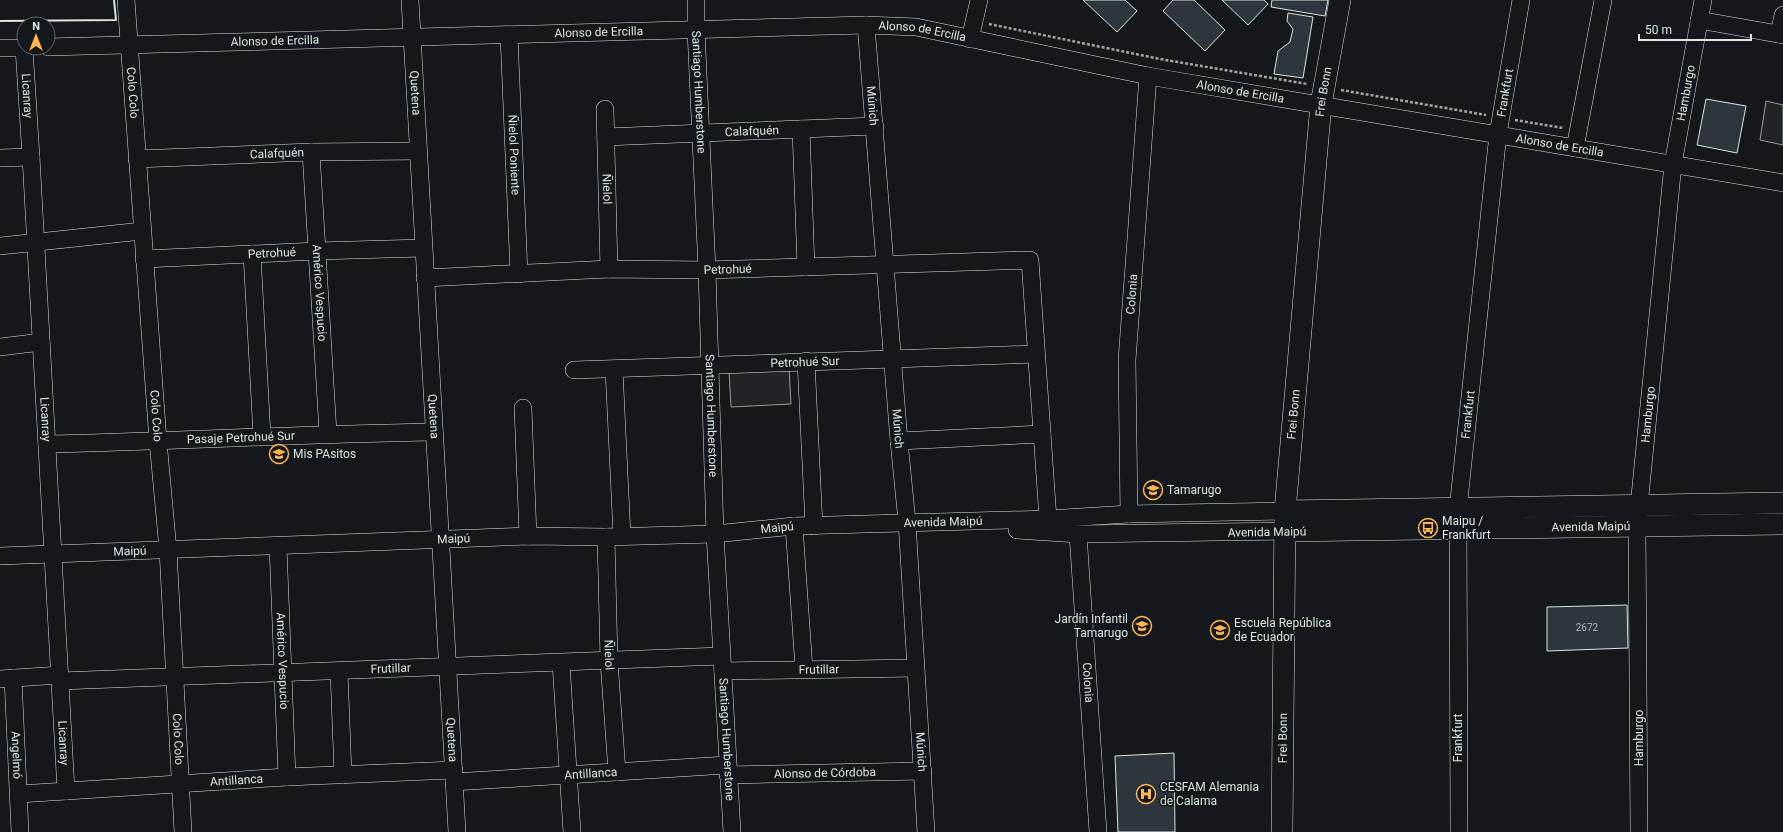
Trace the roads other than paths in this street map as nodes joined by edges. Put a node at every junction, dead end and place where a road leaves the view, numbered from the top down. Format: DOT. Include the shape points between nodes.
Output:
graph roads {
  1 [pos="126,0"];
  2 [pos="410,0"];
  3 [pos="696,0"];
  4 [pos="978,0"];
  5 [pos="1340,0"];
  6 [pos="1521,0"];
  7 [pos="1603,0"];
  8 [pos="1703,0"];
  9 [pos="1783,15"];
  10 [pos="1699,20"];
  11 [pos="866,25"];
  12 [pos="696,30"];
  13 [pos="509,35"];
  14 [pos="1781,35"];
  15 [pos="411,38"];
  16 [pos="970,39"];
  17 [pos="128,45"];
  18 [pos="56,47"];
  19 [pos="0,48"];
  20 [pos="16,48"];
  21 [pos="25,56"];
  22 [pos="1148,76"];
  23 [pos="1322,95"];
  24 [pos="605,109"];
  25 [pos="874,126"];
  26 [pos="1499,126"];
  27 [pos="801,129"];
  28 [pos="701,132"];
  29 [pos="606,137"];
  30 [pos="1575,148"];
  31 [pos="418,151"];
  32 [pos="311,152"];
  33 [pos="31,157"];
  34 [pos="0,158"];
  35 [pos="137,159"];
  36 [pos="1673,164"];
  37 [pos="1783,183"];
  38 [pos="142,231"];
  39 [pos="36,242"];
  40 [pos="0,246"];
  41 [pos="423,248"];
  42 [pos="317,251"];
  43 [pos="252,254"];
  44 [pos="144,259"];
  45 [pos="886,264"];
  46 [pos="806,267"];
  47 [pos="609,269"];
  48 [pos="707,270"];
  49 [pos="519,274"];
  50 [pos="425,278"];
  51 [pos="41,342"];
  52 [pos="0,347"];
  53 [pos="1036,354"];
  54 [pos="893,358"];
  55 [pos="806,361"];
  56 [pos="709,364"];
  57 [pos="614,369"];
  58 [pos="574,370"];
  59 [pos="523,408"];
  60 [pos="434,432"];
  61 [pos="328,434"];
  62 [pos="1042,434"];
  63 [pos="262,436"];
  64 [pos="158,441"];
  65 [pos="899,441"];
  66 [pos="47,444"];
  67 [pos="1783,503"];
  68 [pos="1458,509"];
  69 [pos="1285,511"];
  70 [pos="1129,514"];
  71 [pos="1638,516"];
  72 [pos="1048,519"];
  73 [pos="907,522"];
  74 [pos="1783,524"];
  75 [pos="794,526"];
  76 [pos="814,526"];
  77 [pos="1458,529"];
  78 [pos="1285,532"];
  79 [pos="715,534"];
  80 [pos="1078,534"];
  81 [pos="528,536"];
  82 [pos="614,537"];
  83 [pos="440,540"];
  84 [pos="278,546"];
  85 [pos="168,550"];
  86 [pos="53,554"];
  87 [pos="0,556"];
  88 [pos="609,661"];
  89 [pos="562,663"];
  90 [pos="722,663"];
  91 [pos="448,667"];
  92 [pos="915,668"];
  93 [pos="804,669"];
  94 [pos="339,671"];
  95 [pos="283,673"];
  96 [pos="175,677"];
  97 [pos="7,678"];
  98 [pos="60,678"];
  99 [pos="728,770"];
  100 [pos="923,771"];
  101 [pos="617,772"];
  102 [pos="568,774"];
  103 [pos="343,775"];
  104 [pos="454,776"];
  105 [pos="287,777"];
  106 [pos="180,784"];
  107 [pos="66,791"];
  108 [pos="19,794"];
  109 [pos="20,832"];
  110 [pos="183,832"];
  111 [pos="457,832"];
  112 [pos="572,832"];
  113 [pos="732,832"];
  114 [pos="926,832"];
  115 [pos="1098,832"];
  116 [pos="1282,832"];
  117 [pos="1459,832"];
  118 [pos="1639,832"];
  1 -- 17 [label="street, Colo Colo"];
  2 -- 15 [label="street, Quetena"];
  3 -- 12 [label="street, Santiago Humberstone"];
  4 -- 16 [label="street"];
  5 -- 23 [label="main road, Frei Bonn"];
  6 -- 26 [label="street, Frankfurt"];
  7 -- 30 [label="street"];
  8 -- 10 [label="street, Hamburgo"];
  9 -- 14 [label="street"];
  10 -- 14 [label="street"];
  10 -- 36 [label="street, Hamburgo"];
  11 -- 12 [label="street, Alonso de Ercilla"];
  11 -- 16 [label="street, Alonso de Ercilla" via="916,27"];
  11 -- 25 [label="street, Múnich"];
  12 -- 13 [label="street, Alonso de Ercilla"];
  12 -- 28 [label="street, Santiago Humberstone"];
  13 -- 15 [label="street, Alonso de Ercilla"];
  13 -- 49 [label="street, Ñielol Poniente"];
  15 -- 17 [label="street, Alonso de Ercilla"];
  15 -- 31 [label="street, Quetena"];
  16 -- 22 [label="street, Alonso de Ercilla"];
  17 -- 18 [label="street, Alonso de Ercilla"];
  17 -- 35 [label="street, Colo Colo"];
  19 -- 20 [label="street"];
  21 -- 33 [label="street, Licanray"];
  22 -- 23 [label="street, Alonso de Ercilla"];
  22 -- 70 [label="street, Colonia" via="1127,360"];
  23 -- 26 [label="street, Alonso de Ercilla"];
  23 -- 69 [label="main road, Frei Bonn"];
  24 -- 29 [label="street, Ñielol"];
  25 -- 27 [label="street, Calafquén"];
  25 -- 45 [label="street, Múnich"];
  26 -- 30 [label="street, Alonso de Ercilla"];
  26 -- 68 [label="street, Frankfurt"];
  27 -- 28 [label="street, Calafquén"];
  27 -- 46 [label="street"];
  28 -- 29 [label="street, Calafquén"];
  28 -- 48 [label="street, Santiago Humberstone"];
  29 -- 47 [label="street, Ñielol"];
  30 -- 36 [label="street, Alonso de Ercilla"];
  31 -- 32 [label="street, Calafquén"];
  31 -- 41 [label="street, Quetena"];
  32 -- 35 [label="street, Calafquén"];
  32 -- 42 [label="street, Américo Vespucio"];
  33 -- 34 [label="street"];
  33 -- 39 [label="street, Licanray"];
  35 -- 38 [label="street, Colo Colo"];
  36 -- 37 [label="street, Alonso de Ercilla"];
  36 -- 71 [label="street, Hamburgo"];
  38 -- 39 [label="street"];
  38 -- 44 [label="street, Colo Colo"];
  39 -- 40 [label="street"];
  39 -- 51 [label="street, Licanray"];
  41 -- 42 [label="street, Petrohué"];
  41 -- 50 [label="street, Quetena"];
  42 -- 43 [label="street, Petrohué"];
  42 -- 61 [label="street, Américo Vespucio"];
  43 -- 44 [label="street, Petrohué"];
  43 -- 63 [label="street"];
  44 -- 64 [label="street, Colo Colo"];
  45 -- 46 [label="street, Petrohué"];
  45 -- 53 [label="street, Petrohué" via="1030,260"];
  45 -- 54 [label="street, Múnich"];
  46 -- 48 [label="street, Petrohué"];
  47 -- 48 [label="street, Petrohué"];
  47 -- 49 [label="street, Petrohué"];
  48 -- 56 [label="street, Santiago Humberstone"];
  49 -- 50 [label="street, Petrohué"];
  50 -- 60 [label="street, Quetena"];
  51 -- 52 [label="street"];
  51 -- 66 [label="street, Licanray"];
  53 -- 54 [label="street, Petrohué Sur"];
  53 -- 62 [label="street"];
  54 -- 55 [label="street, Petrohué Sur"];
  54 -- 65 [label="street, Múnich"];
  55 -- 56 [label="street, Petrohué Sur"];
  55 -- 76 [label="street"];
  56 -- 57 [label="street, Petrohué Sur"];
  56 -- 79 [label="street, Santiago Humberstone"];
  57 -- 58 [label="street, Petrohué Sur"];
  57 -- 82 [label="street, Ñielol"];
  59 -- 81 [label="street"];
  60 -- 61 [label="street, Pasaje Petrohué Sur"];
  60 -- 83 [label="street, Quetena"];
  61 -- 63 [label="street, Pasaje Petrohué Sur"];
  62 -- 65 [label="street"];
  62 -- 72 [label="street"];
  63 -- 64 [label="street, Pasaje Petrohué Sur"];
  64 -- 66 [label="street, Pasaje Petrohué Sur"];
  64 -- 85 [label="street, Colo Colo"];
  65 -- 73 [label="street, Múnich"];
  66 -- 86 [label="street, Licanray"];
  67 -- 71 [label="main road, Avenida Maipú"];
  68 -- 69 [label="main road, Avenida Maipú"];
  68 -- 71 [label="main road, Avenida Maipú"];
  68 -- 77 [label="street, Frankfurt"];
  69 -- 70 [label="street, Avenida Maipú"];
  69 -- 78 [label="main road, Frei Bonn"];
  70 -- 72 [label="street, Avenida Maipú"];
  71 -- 74 [label="main road, Avenida Maipú"];
  71 -- 77 [label="main road, Avenida Maipú"];
  71 -- 118 [label="street, Hamburgo"];
  72 -- 73 [label="street, Avenida Maipú"];
  73 -- 76 [label="street, Maipú"];
  73 -- 80 [label="street, Avenida Maipú"];
  73 -- 92 [label="street, Múnich"];
  75 -- 76 [label="street, Maipú"];
  75 -- 79 [label="street, Maipú"];
  75 -- 93 [label="street"];
  77 -- 78 [label="main road, Avenida Maipú"];
  77 -- 117 [label="street, Frankfurt"];
  78 -- 80 [label="street, Avenida Maipú"];
  78 -- 116 [label="main road, Frei Bonn"];
  79 -- 82 [label="street, Maipú"];
  79 -- 90 [label="street, Santiago Humberstone"];
  80 -- 115 [label="street, Colonia"];
  81 -- 82 [label="street, Maipú"];
  81 -- 83 [label="street, Maipú"];
  82 -- 88 [label="street, Ñielol"];
  83 -- 84 [label="street, Maipú"];
  83 -- 91 [label="street, Quetena"];
  84 -- 85 [label="street, Maipú"];
  84 -- 95 [label="street, Américo Vespucio"];
  85 -- 86 [label="street, Maipú"];
  85 -- 96 [label="street, Colo Colo"];
  86 -- 87 [label="street, Maipú"];
  86 -- 98 [label="street, Licanray"];
  88 -- 89 [label="street, Frutillar"];
  88 -- 90 [label="street, Frutillar"];
  88 -- 101 [label="street, Ñielol"];
  89 -- 91 [label="street, Frutillar"];
  89 -- 102 [label="street"];
  90 -- 93 [label="street, Frutillar"];
  90 -- 99 [label="street, Santiago Humberstone"];
  91 -- 94 [label="street, Frutillar"];
  91 -- 104 [label="street, Quetena"];
  92 -- 93 [label="street, Frutillar"];
  92 -- 100 [label="street, Múnich"];
  94 -- 95 [label="street, Frutillar"];
  94 -- 103 [label="street"];
  95 -- 96 [label="street, Frutillar"];
  95 -- 105 [label="street, Américo Vespucio"];
  96 -- 98 [label="street, Frutillar"];
  96 -- 106 [label="street, Colo Colo"];
  97 -- 98 [label="street, Frutillar"];
  97 -- 108 [label="street, Angelmó"];
  98 -- 107 [label="street, Licanray"];
  99 -- 100 [label="street, Alonso de Córdoba"];
  99 -- 101 [label="street, Antillanca"];
  99 -- 113 [label="street, Santiago Humberstone"];
  100 -- 114 [label="street, Múnich"];
  101 -- 102 [label="street, Antillanca"];
  102 -- 104 [label="street, Antillanca"];
  102 -- 112 [label="street"];
  103 -- 104 [label="street, Antillanca"];
  103 -- 105 [label="street, Antillanca"];
  104 -- 111 [label="street, Quetena"];
  105 -- 106 [label="street, Antillanca"];
  106 -- 107 [label="street, Antillanca"];
  106 -- 110 [label="street, Colo Colo"];
  107 -- 108 [label="street, Antillanca"];
  108 -- 109 [label="street, Angelmó"];
}
